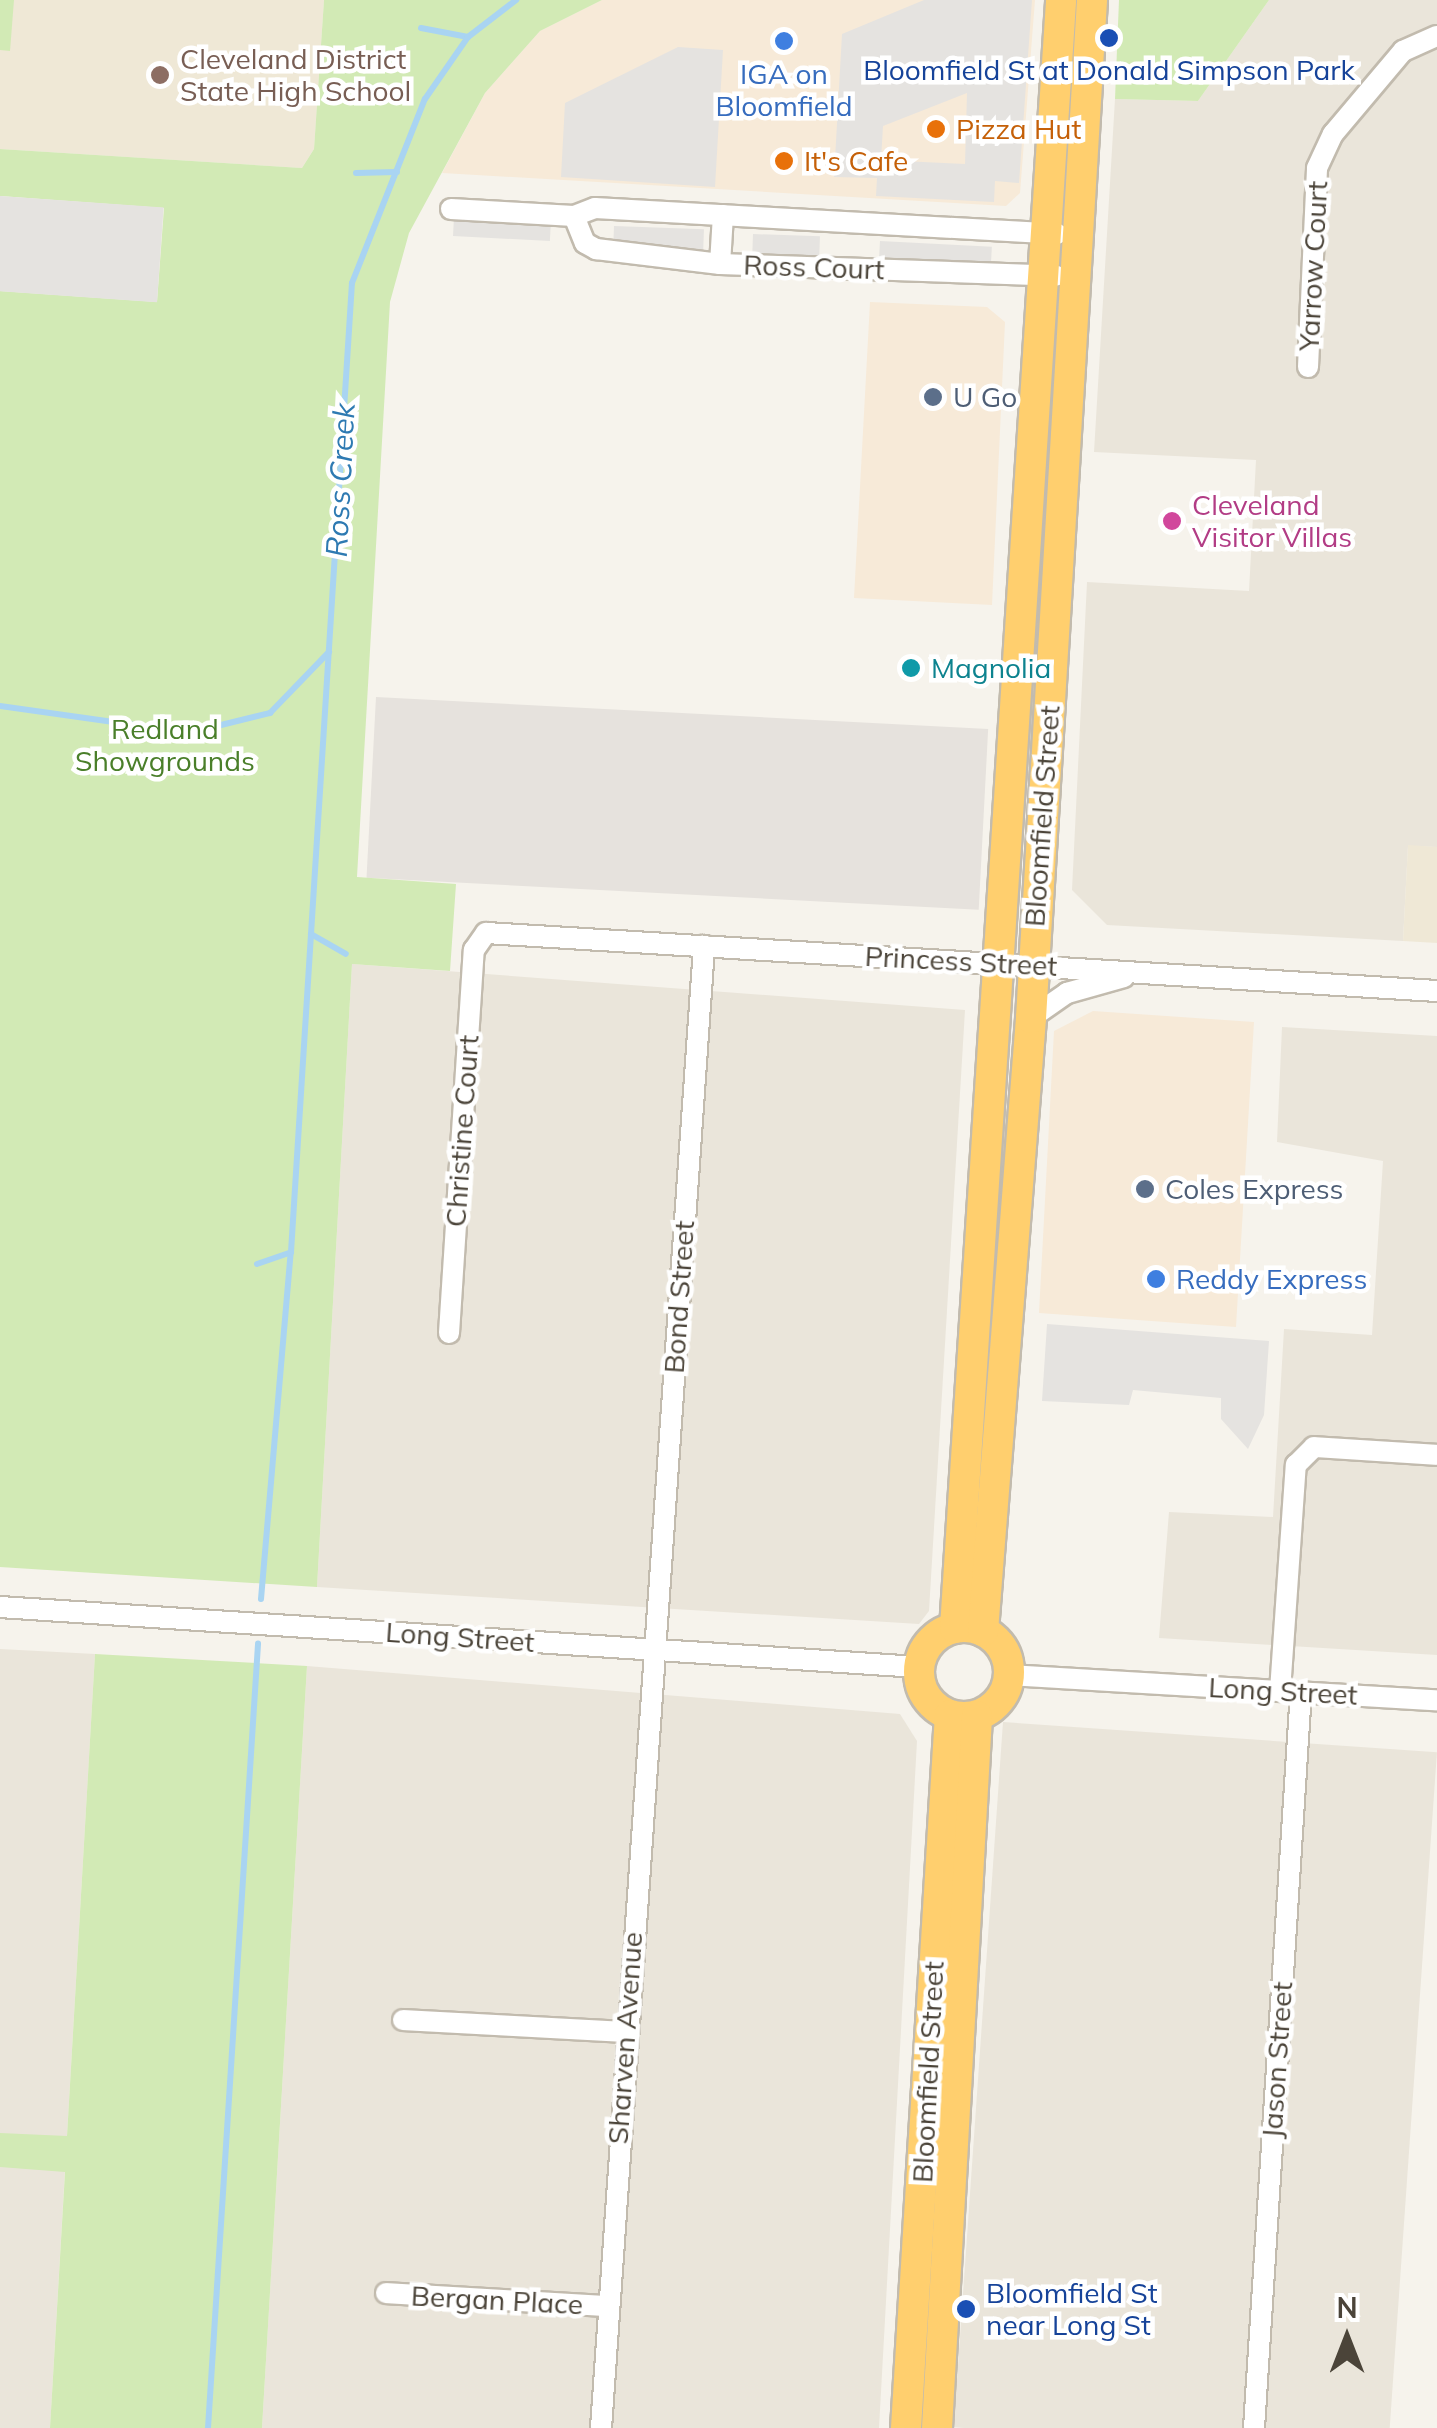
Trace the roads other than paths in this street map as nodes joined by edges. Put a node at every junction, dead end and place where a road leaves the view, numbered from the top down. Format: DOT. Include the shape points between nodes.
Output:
graph roads {
  1 [pos="1061,0"];
  2 [pos="1092,0"];
  3 [pos="1437,36"];
  4 [pos="451,209"];
  5 [pos="574,216"];
  6 [pos="723,216"];
  7 [pos="1046,233"];
  8 [pos="1078,235"];
  9 [pos="720,264"];
  10 [pos="1043,276"];
  11 [pos="1076,276"];
  12 [pos="1308,366"];
  13 [pos="486,933"];
  14 [pos="704,946"];
  15 [pos="997,963"];
  16 [pos="1033,965"];
  17 [pos="1141,972"];
  18 [pos="1437,991"];
  19 [pos="1031,1018"];
  20 [pos="449,1333"];
  21 [pos="1437,1454"];
  22 [pos="0,1607"];
  23 [pos="969,1630"];
  24 [pos="653,1649"];
  25 [pos="919,1667"];
  26 [pos="1010,1675"];
  27 [pos="1290,1692"];
  28 [pos="1437,1700"];
  29 [pos="963,1716"];
  30 [pos="403,2020"];
  31 [pos="625,2032"];
  32 [pos="386,2293"];
  33 [pos="608,2306"];
  34 [pos="601,2428"];
  35 [pos="906,2428"];
  36 [pos="937,2428"];
  37 [pos="1254,2428"];
  1 -- 7 [label="highway, Bloomfield Street"];
  2 -- 8 [label="highway, Bloomfield Street"];
  3 -- 12 [label="street, Yarrow Court" via="1403,51 1332,134 1317,168"];
  4 -- 5 [label="street, Ross Court"];
  5 -- 6 [label="street, Ross Court" via="595,208"];
  5 -- 9 [label="street, Ross Court" via="585,243 596,249"];
  6 -- 7 [label="street, Ross Court"];
  6 -- 9 [label="street"];
  7 -- 8 [label="street, Ross Court"];
  7 -- 10 [label="highway, Bloomfield Street"];
  8 -- 11 [label="highway, Bloomfield Street"];
  9 -- 10 [label="street, Ross Court"];
  10 -- 11 [label="street, Ross Court"];
  10 -- 15 [label="highway, Bloomfield Street"];
  11 -- 16 [label="highway, Bloomfield Street"];
  13 -- 14 [label="street, Princess Street"];
  13 -- 20 [label="street, Christine Court" via="474,950"];
  14 -- 15 [label="street, Princess Street"];
  14 -- 24 [label="street, Bond Street"];
  15 -- 16 [label="street, Princess Street"];
  15 -- 23 [label="highway, Bloomfield Street"];
  16 -- 17 [label="street, Princess Street"];
  16 -- 19 [label="highway, Bloomfield Street"];
  17 -- 18 [label="street, Princess Street"];
  17 -- 19 [label="street" via="1067,993"];
  19 -- 23 [label="highway, Bloomfield Street"];
  21 -- 27 [label="street, Jason Street" via="1314,1447 1296,1464"];
  22 -- 24 [label="street, Long Street"];
  23 -- 25 [label="highway" via="931,1642"];
  23 -- 26 [label="highway" via="1003,1649"];
  24 -- 25 [label="street, Long Street"];
  24 -- 31 [label="street, Sharven Avenue"];
  25 -- 29 [label="highway" via="926,1696"];
  26 -- 27 [label="street, Long Street"];
  26 -- 29 [label="highway" via="1000,1700"];
  27 -- 28 [label="street, Long Street"];
  27 -- 37 [label="street, Jason Street"];
  29 -- 35 [label="highway, Bloomfield Street"];
  29 -- 36 [label="highway, Bloomfield Street"];
  30 -- 31 [label="street"];
  31 -- 33 [label="street, Sharven Avenue"];
  32 -- 33 [label="street, Bergan Place"];
  33 -- 34 [label="street, Sharven Avenue"];
}
